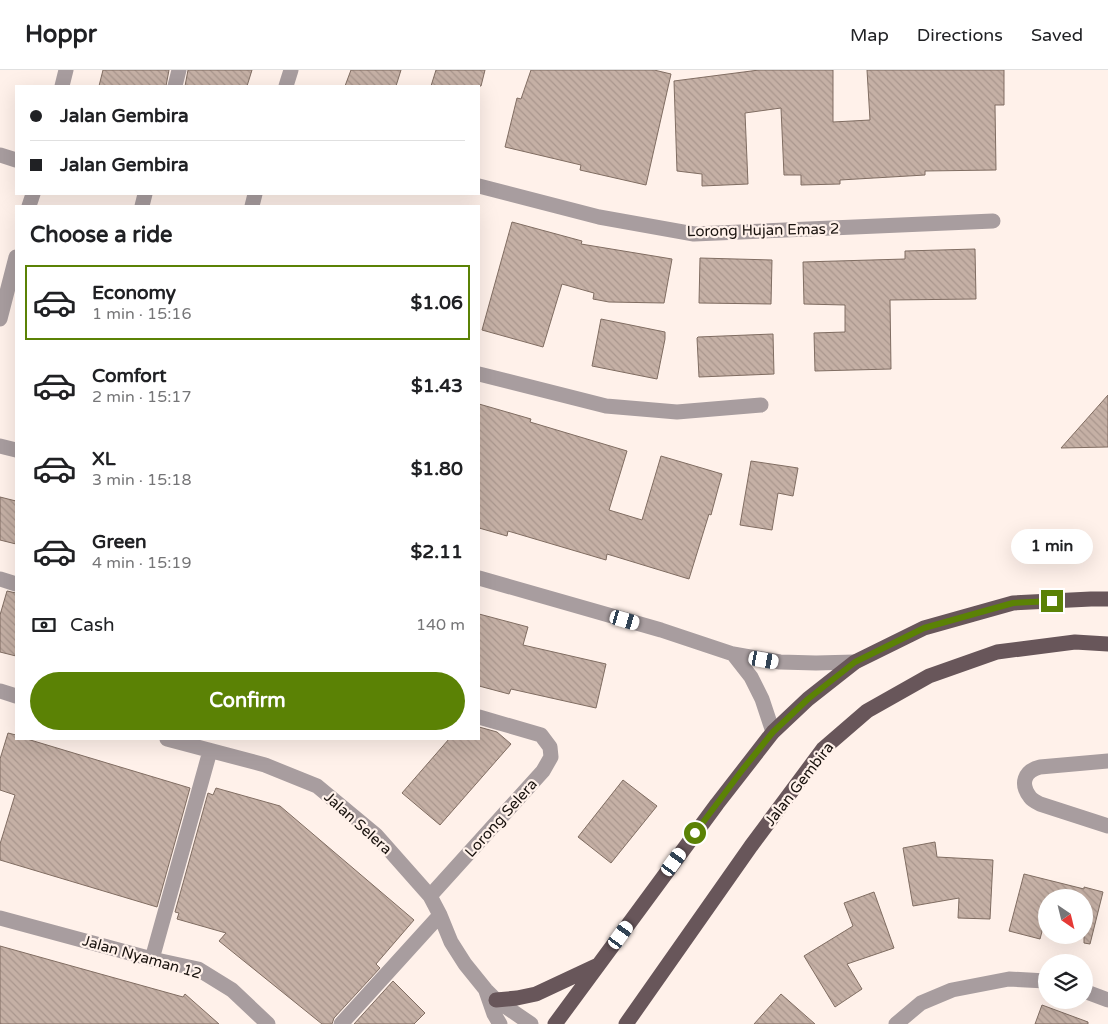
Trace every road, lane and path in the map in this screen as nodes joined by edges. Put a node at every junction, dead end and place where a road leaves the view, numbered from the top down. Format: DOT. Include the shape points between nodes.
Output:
graph roads {
  1 [pos="66,70"];
  2 [pos="180,70"];
  3 [pos="291,70"];
  4 [pos="62,85"];
  5 [pos="175,85"];
  6 [pos="286,85"];
  7 [pos="0,155"];
  8 [pos="15,160"];
  9 [pos="480,186"];
  10 [pos="993,221"];
  11 [pos="15,261"];
  12 [pos="0,319"];
  13 [pos="480,374"];
  14 [pos="761,405"];
  15 [pos="0,446"];
  16 [pos="15,450"];
  17 [pos="480,578"];
  18 [pos="0,579"];
  19 [pos="15,584"];
  20 [pos="1108,599"];
  21 [pos="1108,644"];
  22 [pos="733,654"];
  23 [pos="855,662"];
  24 [pos="0,691"];
  25 [pos="15,696"];
  26 [pos="480,717"];
  27 [pos="773,732"];
  28 [pos="171,740"];
  29 [pos="210,751"];
  30 [pos="1108,761"];
  31 [pos="1108,826"];
  32 [pos="430,896"];
  33 [pos="440,914"];
  34 [pos="0,918"];
  35 [pos="152,959"];
  36 [pos="600,964"];
  37 [pos="1038,980"];
  38 [pos="1093,994"];
  39 [pos="491,995"];
  40 [pos="1108,1000"];
  41 [pos="268,1024"];
  42 [pos="341,1024"];
  43 [pos="500,1024"];
  44 [pos="531,1024"];
  45 [pos="555,1024"];
  46 [pos="626,1024"];
  47 [pos="896,1024"];
  1 -- 4 [label="street"];
  2 -- 5 [label="street"];
  3 -- 6 [label="street"];
  7 -- 8 [label="street"];
  9 -- 10 [label="street, Lorong Hujan Emas 2" via="599,217 694,234"];
  11 -- 12 [label="street"];
  13 -- 14 [label="street" via="606,406 677,412"];
  15 -- 16 [label="street"];
  17 -- 22 [label="street" via="662,630"];
  18 -- 19 [label="street"];
  20 -- 23 [label="main road" via="1013,603 924,628"];
  21 -- 46 [label="main road, Jalan Gembira" via="1074,642 997,652 929,676 867,711 823,749"];
  22 -- 23 [label="street" via="780,662"];
  22 -- 27 [label="street" via="751,678"];
  23 -- 27 [label="main road"];
  24 -- 25 [label="street"];
  26 -- 32 [label="street, Lorong Selera" via="541,735 550,747 551,758 543,771"];
  27 -- 36 [label="main road"];
  28 -- 29 [label="street, Jalan Selera"];
  29 -- 32 [label="street, Jalan Selera" via="265,765 317,786 376,835"];
  29 -- 35 [label="street"];
  30 -- 31 [label="street" via="1040,767 1031,770 1024,779 1031,799"];
  32 -- 33 [label="street, Jalan Selera"];
  33 -- 39 [label="street, Jalan Selera" via="451,942"];
  33 -- 42 [label="street"];
  34 -- 35 [label="street, Jalan Nyaman 12"];
  35 -- 41 [label="street, Jalan Nyaman 12" via="198,969 232,990"];
  36 -- 39 [label="main road" via="536,994 517,998"];
  36 -- 45 [label="main road"];
  37 -- 47 [label="street" via="1009,978 952,990 921,1003"];
  38 -- 40 [label="street"];
  39 -- 43 [label="street, Jalan Selera" via="494,1014"];
  39 -- 44 [label="street, Jalan Selera"];
}
